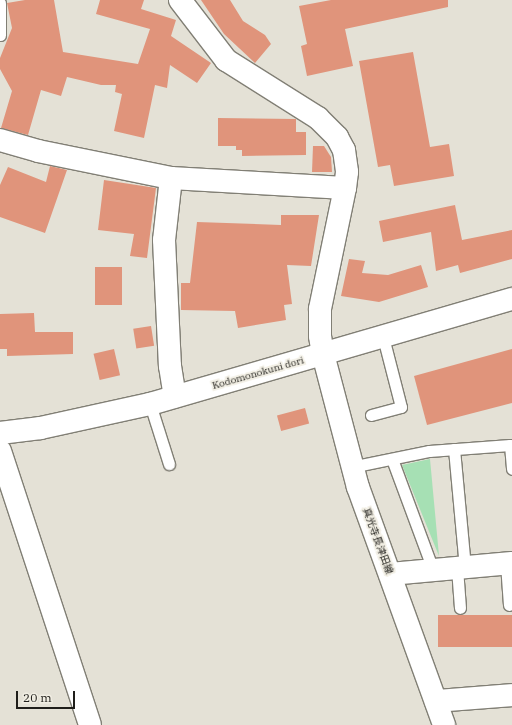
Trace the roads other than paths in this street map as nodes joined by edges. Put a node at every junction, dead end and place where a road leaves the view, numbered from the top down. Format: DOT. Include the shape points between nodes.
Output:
graph roads {
  1 [pos="180,0"];
  2 [pos="0,3"];
  3 [pos="0,35"];
  4 [pos="0,140"];
  5 [pos="171,178"];
  6 [pos="345,188"];
  7 [pos="512,299"];
  8 [pos="383,337"];
  9 [pos="323,354"];
  10 [pos="175,397"];
  11 [pos="150,404"];
  12 [pos="371,415"];
  13 [pos="0,433"];
  14 [pos="454,450"];
  15 [pos="0,451"];
  16 [pos="392,459"];
  17 [pos="169,464"];
  18 [pos="351,467"];
  19 [pos="512,469"];
  20 [pos="509,563"];
  21 [pos="461,567"];
  22 [pos="433,570"];
  23 [pos="390,574"];
  24 [pos="509,604"];
  25 [pos="460,608"];
  26 [pos="512,695"];
  27 [pos="436,701"];
  28 [pos="90,725"];
  29 [pos="444,725"];
  1 -- 6 [label="street, 真光寺長津田線" via="212,46 226,60 328,125 344,150 348,172"];
  2 -- 3 [label="lane"];
  4 -- 5 [label="street" via="38,151"];
  5 -- 6 [label="street"];
  5 -- 10 [label="street" via="164,240 170,366"];
  6 -- 9 [label="street, 真光寺長津田線" via="320,309"];
  7 -- 8 [label="street, Kodomonokuni dori"];
  8 -- 9 [label="street, Kodomonokuni dori"];
  8 -- 12 [label="lane" via="401,407"];
  9 -- 10 [label="street, Kodomonokuni dori"];
  9 -- 18 [label="street, 真光寺長津田線"];
  10 -- 11 [label="street, Kodomonokuni dori"];
  11 -- 13 [label="street, Kodomonokuni dori" via="41,428"];
  11 -- 17 [label="lane"];
  14 -- 16 [label="lane" via="429,451"];
  14 -- 19 [label="lane" via="510,445"];
  14 -- 21 [label="lane"];
  15 -- 28 [label="street"];
  16 -- 18 [label="lane"];
  16 -- 22 [label="lane"];
  18 -- 23 [label="street, 真光寺長津田線"];
  20 -- 21 [label="street"];
  20 -- 24 [label="lane"];
  21 -- 22 [label="street"];
  21 -- 25 [label="lane"];
  22 -- 23 [label="street"];
  23 -- 27 [label="street, 真光寺長津田線"];
  26 -- 27 [label="street"];
  27 -- 29 [label="street, 真光寺長津田線"];
}
